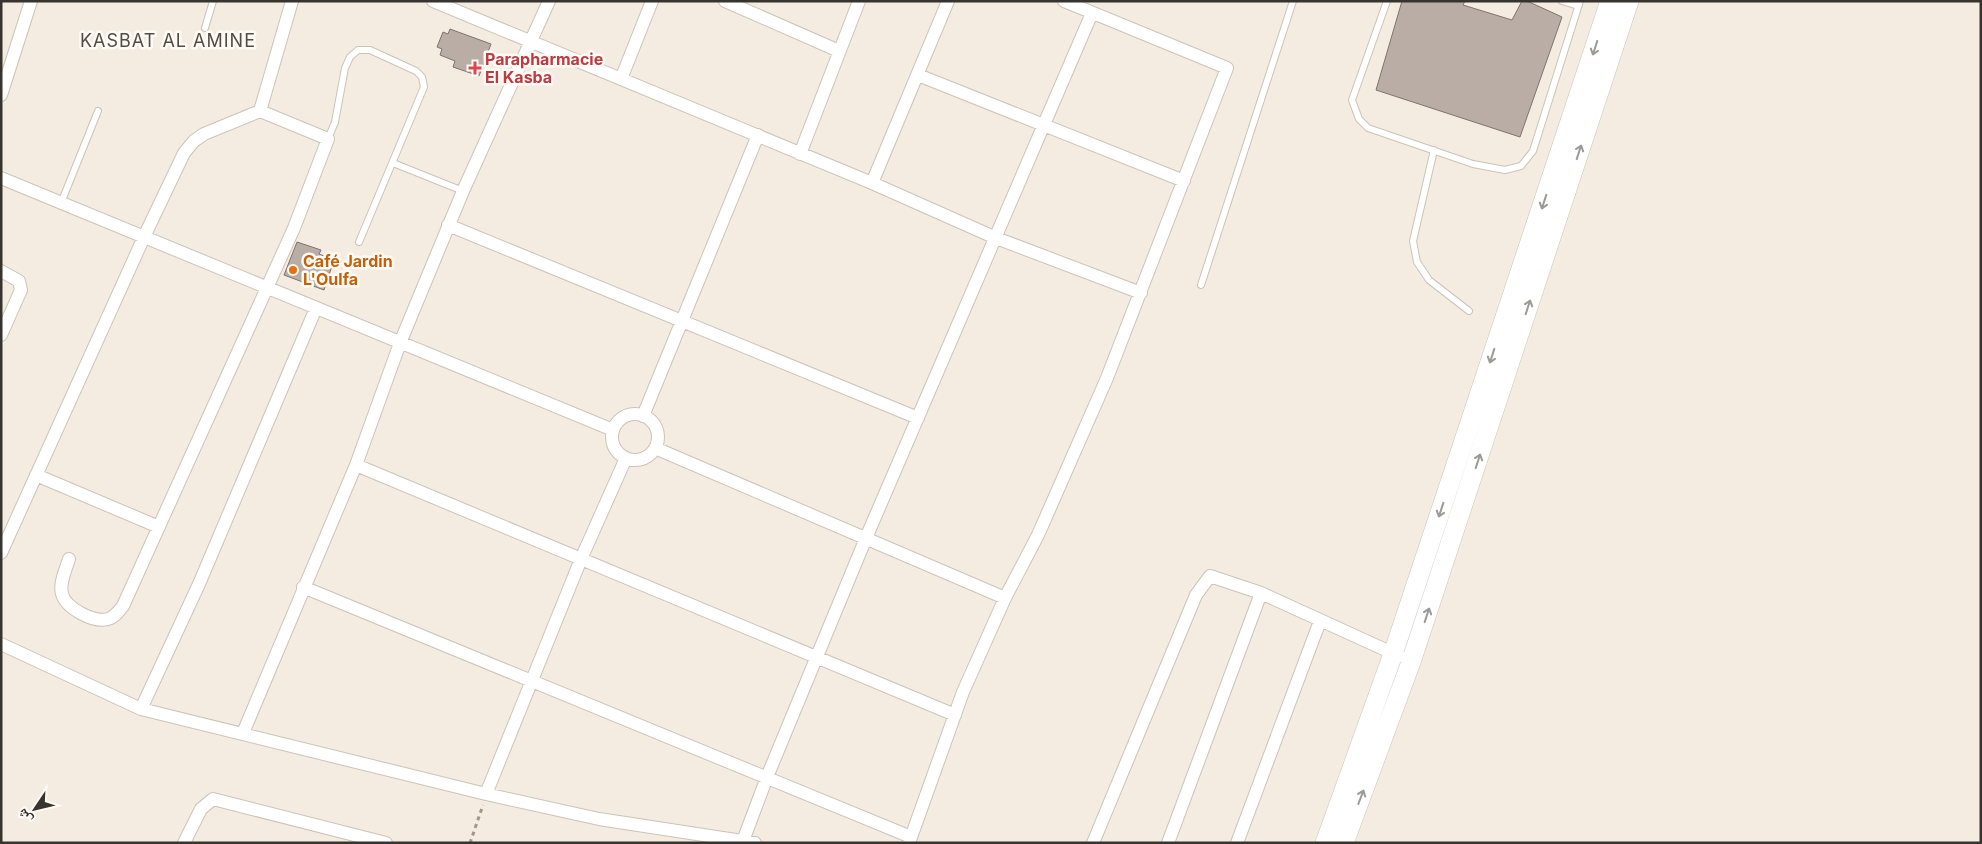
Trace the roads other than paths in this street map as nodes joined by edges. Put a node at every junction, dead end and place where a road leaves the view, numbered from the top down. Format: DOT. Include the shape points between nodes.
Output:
graph roads {
  1 [pos="31,1"];
  2 [pos="213,1"];
  3 [pos="292,1"];
  4 [pos="433,1"];
  5 [pos="549,1"];
  6 [pos="652,1"];
  7 [pos="724,1"];
  8 [pos="859,1"];
  9 [pos="948,1"];
  10 [pos="1064,1"];
  11 [pos="1293,1"];
  12 [pos="1387,1"];
  13 [pos="1562,1"];
  14 [pos="1610,1"];
  15 [pos="1629,1"];
  16 [pos="1579,4"];
  17 [pos="1092,13"];
  18 [pos="205,28"];
  19 [pos="530,42"];
  20 [pos="839,51"];
  21 [pos="918,75"];
  22 [pos="621,79"];
  23 [pos="1,95"];
  24 [pos="260,110"];
  25 [pos="98,111"];
  26 [pos="1044,124"];
  27 [pos="758,135"];
  28 [pos="328,139"];
  29 [pos="1434,150"];
  30 [pos="800,154"];
  31 [pos="393,163"];
  32 [pos="1,178"];
  33 [pos="1184,181"];
  34 [pos="872,184"];
  35 [pos="463,191"];
  36 [pos="62,203"];
  37 [pos="448,225"];
  38 [pos="144,237"];
  39 [pos="996,238"];
  40 [pos="360,242"];
  41 [pos="1,272"];
  42 [pos="1201,284"];
  43 [pos="266,287"];
  44 [pos="1141,293"];
  45 [pos="316,308"];
  46 [pos="1469,311"];
  47 [pos="681,323"];
  48 [pos="1,335"];
  49 [pos="400,342"];
  50 [pos="643,416"];
  51 [pos="918,418"];
  52 [pos="613,430"];
  53 [pos="655,448"];
  54 [pos="626,458"];
  55 [pos="356,465"];
  56 [pos="36,475"];
  57 [pos="159,527"];
  58 [pos="866,538"];
  59 [pos="1,553"];
  60 [pos="69,559"];
  61 [pos="581,559"];
  62 [pos="303,587"];
  63 [pos="1261,593"];
  64 [pos="1005,598"];
  65 [pos="1320,620"];
  66 [pos="1,644"];
  67 [pos="1393,654"];
  68 [pos="817,657"];
  69 [pos="1411,662"];
  70 [pos="531,680"];
  71 [pos="141,709"];
  72 [pos="955,715"];
  73 [pos="243,733"];
  74 [pos="767,777"];
  75 [pos="486,794"];
  76 [pos="910,840"];
  77 [pos="749,842"];
  78 [pos="184,843"];
  79 [pos="386,843"];
  80 [pos="1093,843"];
  81 [pos="1168,843"];
  82 [pos="1237,843"];
  83 [pos="1325,843"];
  84 [pos="1344,843"];
  1 -- 23 [label="street"];
  2 -- 18 [label="lane"];
  3 -- 24 [label="street"];
  4 -- 19 [label="street"];
  5 -- 19 [label="street"];
  6 -- 22 [label="street"];
  7 -- 20 [label="street"];
  8 -- 20 [label="street"];
  9 -- 21 [label="street"];
  10 -- 17 [label="street"];
  11 -- 42 [label="lane"];
  12 -- 29 [label="lane" via="1352,100 1355,111 1368,128"];
  13 -- 16 [label="lane"];
  14 -- 67 [label="street, one-way"];
  69 -- 15 [label="street, one-way"];
  16 -- 29 [label="lane" via="1533,151 1521,166 1505,170 1473,164"];
  17 -- 26 [label="street"];
  17 -- 33 [label="street" via="1226,68"];
  19 -- 22 [label="street"];
  19 -- 35 [label="street"];
  20 -- 30 [label="street"];
  21 -- 26 [label="street"];
  21 -- 34 [label="street"];
  22 -- 27 [label="street"];
  24 -- 28 [label="street"];
  24 -- 38 [label="street" via="194,141 184,153"];
  25 -- 36 [label="lane"];
  26 -- 33 [label="street"];
  26 -- 39 [label="street"];
  27 -- 30 [label="street"];
  27 -- 47 [label="street"];
  28 -- 31 [label="lane" via="350,56 358,50 370,50 416,71 422,77 424,87"];
  28 -- 43 [label="street" via="294,228"];
  29 -- 46 [label="lane" via="1413,241 1417,262 1429,280"];
  30 -- 34 [label="street"];
  31 -- 35 [label="lane"];
  31 -- 40 [label="lane"];
  32 -- 36 [label="street"];
  33 -- 44 [label="street"];
  34 -- 39 [label="street"];
  35 -- 37 [label="street"];
  36 -- 38 [label="street"];
  37 -- 47 [label="street"];
  37 -- 49 [label="street"];
  38 -- 43 [label="street"];
  38 -- 56 [label="street"];
  39 -- 44 [label="street"];
  39 -- 51 [label="street"];
  41 -- 48 [label="street" via="19,281 21,290"];
  43 -- 45 [label="street"];
  43 -- 57 [label="street"];
  44 -- 64 [label="street" via="1038,535"];
  45 -- 49 [label="street"];
  45 -- 71 [label="street" via="199,584"];
  47 -- 50 [label="street"];
  47 -- 51 [label="street"];
  49 -- 52 [label="street"];
  49 -- 55 [label="street"];
  50 -- 52 [label="street" via="636,414 621,418"];
  50 -- 53 [label="street" via="657,433"];
  51 -- 58 [label="street"];
  52 -- 54 [label="street" via="616,450"];
  53 -- 54 [label="street" via="646,457"];
  53 -- 58 [label="street"];
  54 -- 61 [label="street"];
  55 -- 61 [label="street"];
  55 -- 62 [label="street"];
  56 -- 57 [label="street"];
  56 -- 59 [label="street"];
  57 -- 60 [label="street" via="123,606 106,620 96,619 66,602 61,587"];
  58 -- 64 [label="street"];
  58 -- 68 [label="street"];
  61 -- 68 [label="street"];
  61 -- 70 [label="street"];
  62 -- 70 [label="street"];
  62 -- 73 [label="street"];
  63 -- 65 [label="street"];
  63 -- 80 [label="street" via="1210,576 1204,582"];
  63 -- 81 [label="street"];
  64 -- 72 [label="street"];
  65 -- 67 [label="street"];
  65 -- 82 [label="street"];
  66 -- 71 [label="street"];
  67 -- 69 [label="street"];
  67 -- 83 [label="street"];
  68 -- 72 [label="street"];
  68 -- 74 [label="street"];
  84 -- 69 [label="street, one-way"];
  70 -- 74 [label="street"];
  70 -- 75 [label="street"];
  71 -- 73 [label="street"];
  72 -- 76 [label="street"];
  73 -- 75 [label="street"];
  74 -- 76 [label="street"];
  74 -- 77 [label="street"];
  75 -- 77 [label="street" via="599,819"];
  78 -- 79 [label="street" via="201,809 213,799"];
}
